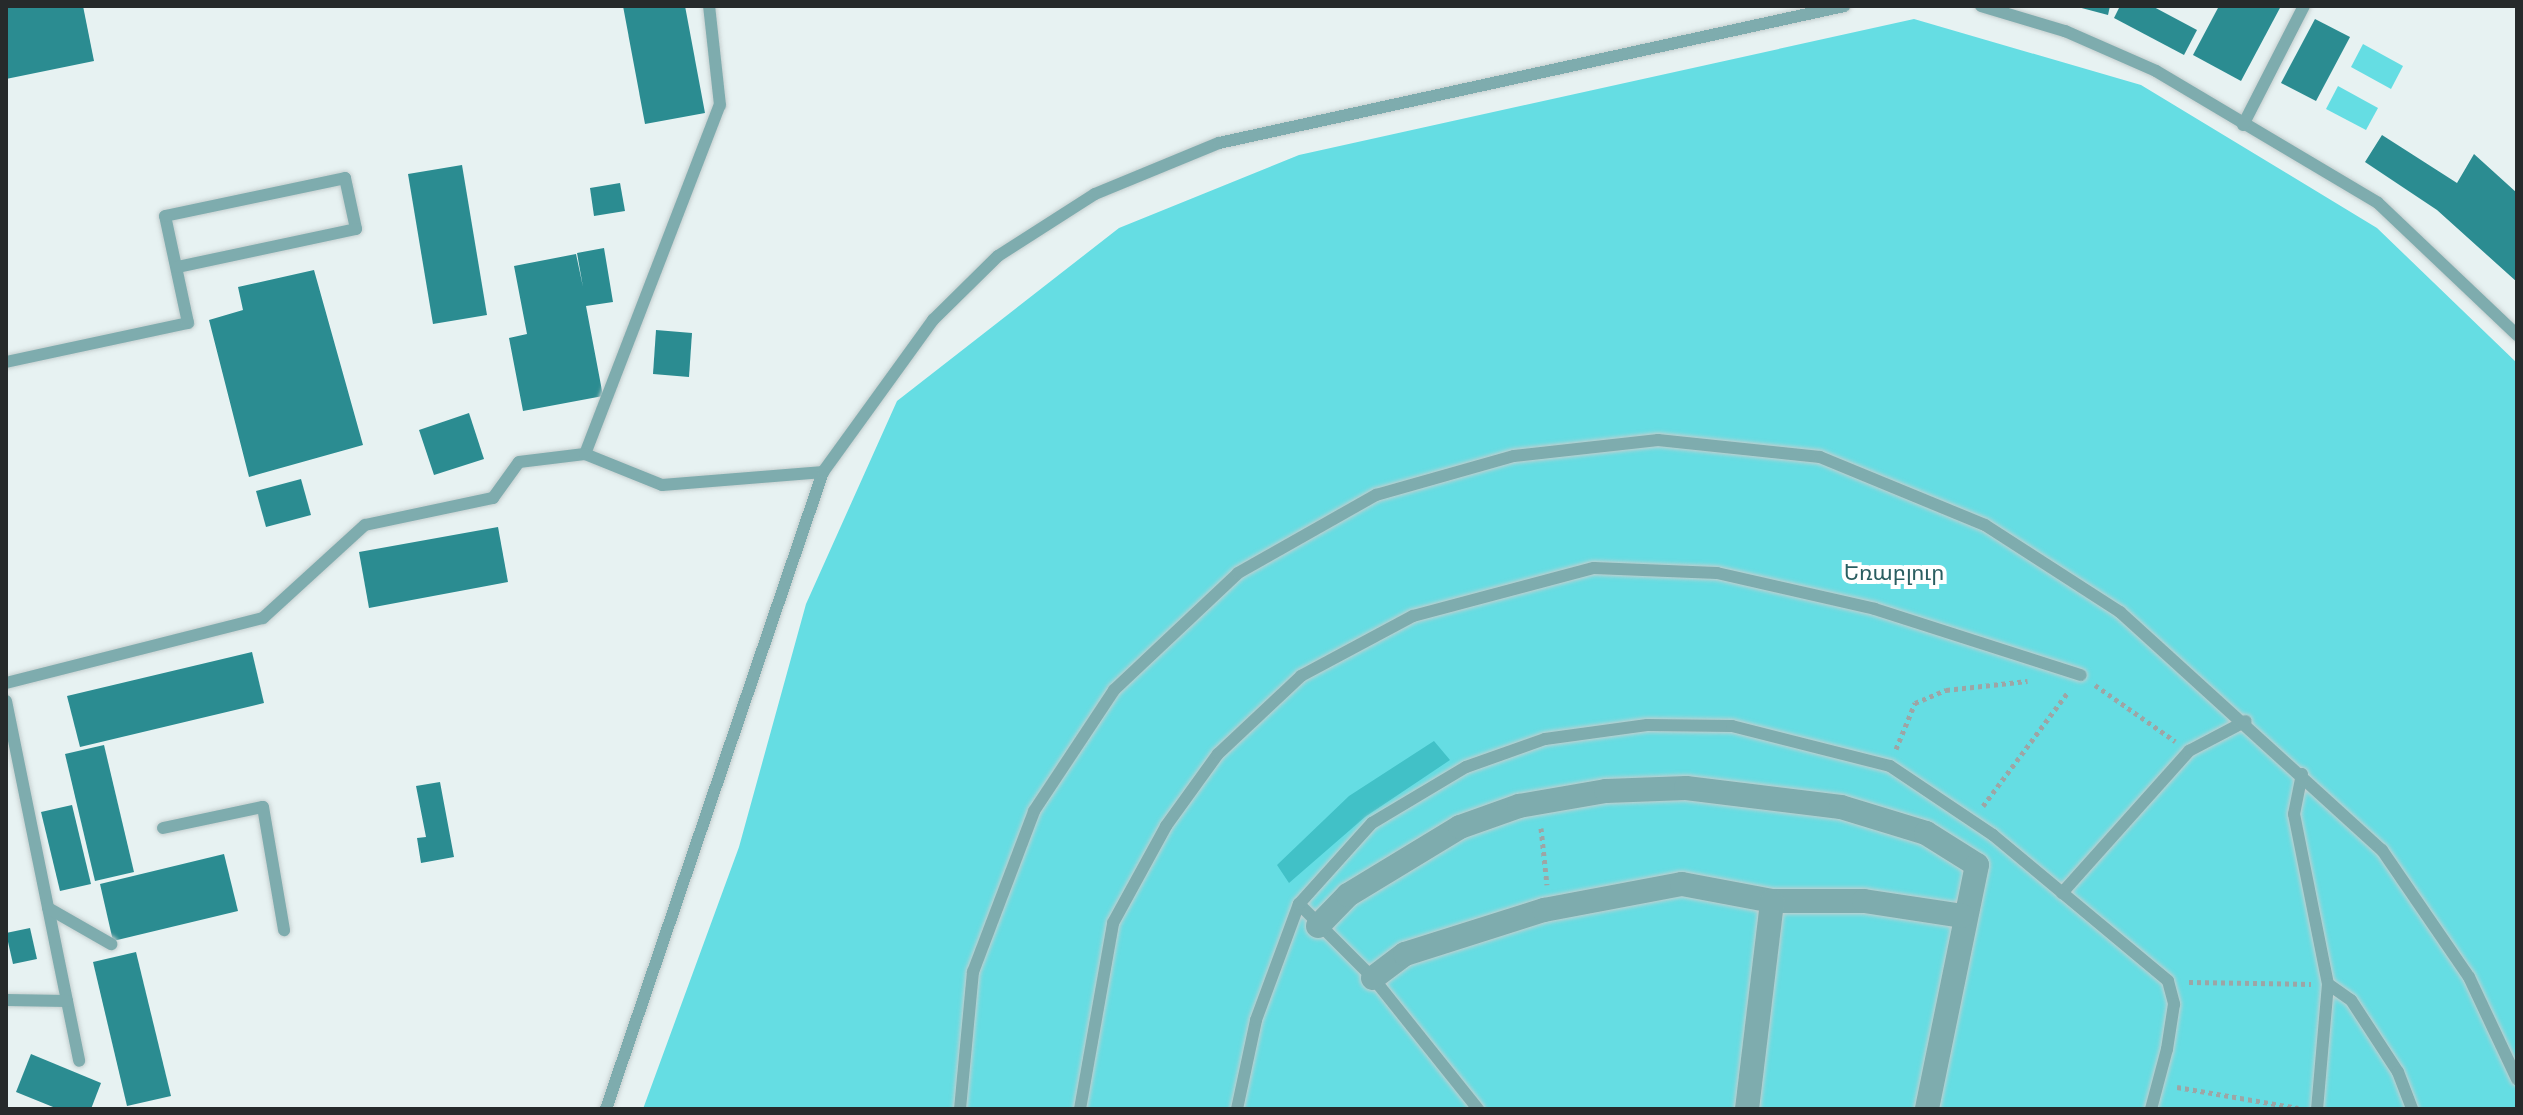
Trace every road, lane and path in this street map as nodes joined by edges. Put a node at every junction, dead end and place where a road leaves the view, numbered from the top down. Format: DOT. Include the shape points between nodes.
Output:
graph roads {
  1 [pos="709,6"];
  2 [pos="1844,6"];
  3 [pos="1981,6"];
  4 [pos="2304,6"];
  5 [pos="2243,125"];
  6 [pos="177,267"];
  7 [pos="2517,335"];
  8 [pos="6,362"];
  9 [pos="585,454"];
  10 [pos="823,472"];
  11 [pos="2081,675"];
  12 [pos="2036,680"];
  13 [pos="6,683"];
  14 [pos="6,701"];
  15 [pos="2246,721"];
  16 [pos="9,738"];
  17 [pos="2189,751"];
  18 [pos="1890,766"];
  19 [pos="2302,774"];
  20 [pos="1538,803"];
  21 [pos="1972,820"];
  22 [pos="163,828"];
  23 [pos="2062,893"];
  24 [pos="1772,901"];
  25 [pos="1299,904"];
  26 [pos="48,908"];
  27 [pos="1550,910"];
  28 [pos="1962,916"];
  29 [pos="1318,926"];
  30 [pos="284,930"];
  31 [pos="111,944"];
  32 [pos="1373,978"];
  33 [pos="2168,981"];
  34 [pos="2328,984"];
  35 [pos="6,1000"];
  36 [pos="67,1001"];
  37 [pos="79,1061"];
  38 [pos="2517,1079"];
  39 [pos="2160,1084"];
  40 [pos="606,1109"];
  41 [pos="960,1109"];
  42 [pos="1080,1109"];
  43 [pos="1237,1109"];
  44 [pos="1478,1109"];
  45 [pos="1747,1109"];
  46 [pos="1927,1109"];
  47 [pos="2151,1109"];
  48 [pos="2303,1109"];
  49 [pos="2317,1109"];
  50 [pos="2412,1109"];
  1 -- 9 [label="lane" via="720,105"];
  2 -- 10 [label="lane" via="1219,143 1095,194 998,256 933,320"];
  3 -- 5 [label="lane" via="2065,31 2156,71"];
  4 -- 5 [label="lane"];
  5 -- 7 [label="lane" via="2378,203"];
  6 -- 6 [label="lane" via="165,216 345,178 356,229"];
  6 -- 8 [label="lane" via="188,323"];
  9 -- 10 [label="lane" via="662,485"];
  9 -- 13 [label="lane" via="519,462 493,498 365,525 263,618"];
  10 -- 40 [label="lane"];
  11 -- 17 [label="path"];
  11 -- 21 [label="path"];
  11 -- 42 [label="lane" via="1875,609 1717,573 1594,568 1413,616 1301,676 1218,754 1166,826 1113,923"];
  12 -- 18 [label="path" via="1946,690 1915,703"];
  14 -- 16 [label="lane"];
  15 -- 17 [label="lane"];
  15 -- 19 [label="lane"];
  15 -- 41 [label="lane" via="2120,612 1985,525 1820,457 1658,440 1514,456 1376,495 1238,573 1114,690 1034,811 973,972"];
  16 -- 26 [label="lane"];
  17 -- 23 [label="lane"];
  18 -- 21 [label="lane"];
  18 -- 25 [label="lane" via="1732,726 1647,725 1545,739 1466,767 1372,823"];
  19 -- 34 [label="lane" via="2294,814"];
  19 -- 38 [label="lane" via="2382,850 2469,977"];
  20 -- 27 [label="path"];
  20 -- 28 [label="street" via="1686,788 1841,807 1926,833 1977,865"];
  20 -- 29 [label="street" via="1460,827 1348,895"];
  21 -- 23 [label="lane"];
  22 -- 30 [label="lane" via="263,807"];
  23 -- 33 [label="lane"];
  24 -- 27 [label="street" via="1682,884"];
  24 -- 28 [label="street" via="1864,901"];
  24 -- 45 [label="street"];
  25 -- 29 [label="lane"];
  25 -- 43 [label="lane" via="1256,1020"];
  26 -- 31 [label="lane"];
  26 -- 36 [label="lane"];
  27 -- 32 [label="street" via="1405,954"];
  28 -- 46 [label="street"];
  29 -- 32 [label="lane"];
  32 -- 44 [label="lane"];
  33 -- 34 [label="path"];
  33 -- 39 [label="lane" via="2174,1004"];
  34 -- 49 [label="lane"];
  34 -- 50 [label="lane" via="2351,1000 2398,1072"];
  35 -- 36 [label="lane"];
  36 -- 37 [label="lane"];
  39 -- 47 [label="lane"];
  39 -- 48 [label="path"];
}
